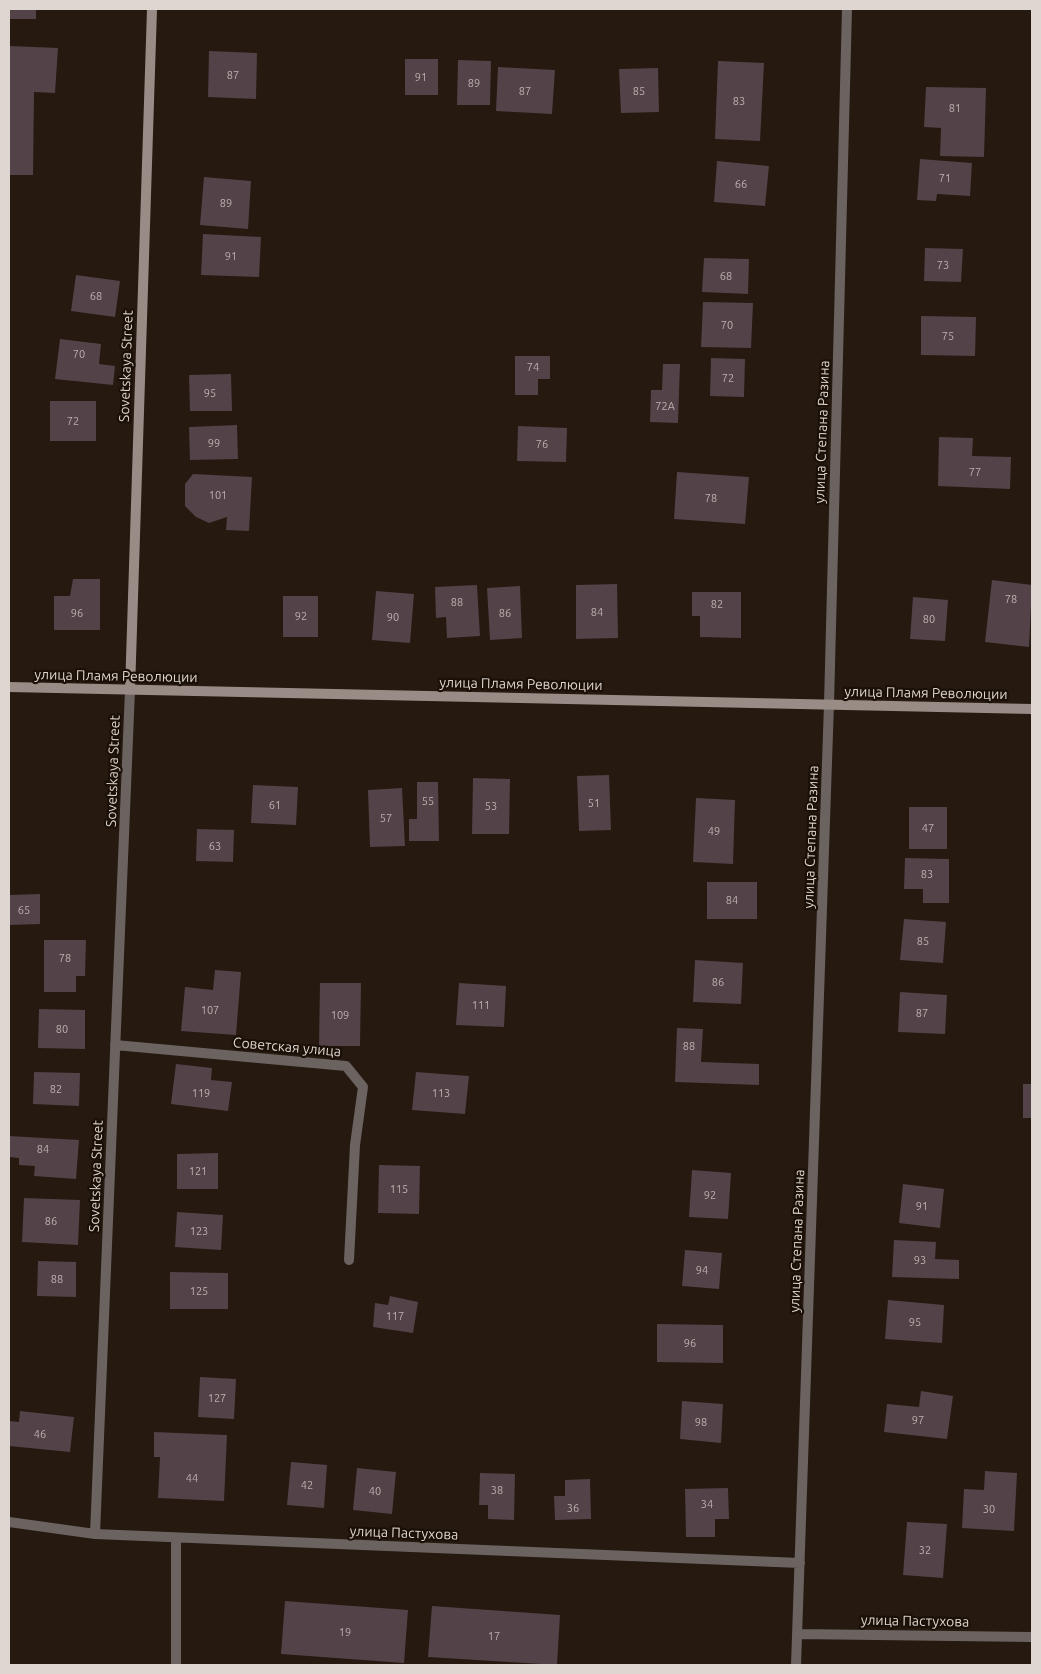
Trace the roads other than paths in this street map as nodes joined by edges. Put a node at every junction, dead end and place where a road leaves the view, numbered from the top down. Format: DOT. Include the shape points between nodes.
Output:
graph roads {
  1 [pos="152,9"];
  2 [pos="847,9"];
  3 [pos="9,687"];
  4 [pos="130,690"];
  5 [pos="829,704"];
  6 [pos="1032,709"];
  7 [pos="115,1045"];
  8 [pos="349,1260"];
  9 [pos="9,1522"];
  10 [pos="95,1534"];
  11 [pos="176,1538"];
  12 [pos="800,1563"];
  13 [pos="797,1634"];
  14 [pos="1032,1637"];
  15 [pos="176,1665"];
  16 [pos="796,1665"];
  1 -- 4 [label="street, Sovetskaya Street"];
  2 -- 5 [label="street, улица Степана Разина"];
  3 -- 4 [label="street, улица Пламя Революции"];
  4 -- 5 [label="street, улица Пламя Революции"];
  4 -- 7 [label="street, Sovetskaya Street"];
  5 -- 6 [label="street, улица Пламя Революции"];
  5 -- 12 [label="street, улица Степана Разина"];
  7 -- 8 [label="street, Советская улица" via="346,1066 363,1087 355,1145"];
  7 -- 10 [label="street, Sovetskaya Street"];
  9 -- 10 [label="street, улица Пастухова"];
  10 -- 11 [label="street, улица Пастухова"];
  11 -- 12 [label="street, улица Пастухова"];
  11 -- 15 [label="street"];
  12 -- 13 [label="street, улица Степана Разина"];
  13 -- 14 [label="street, улица Пастухова"];
  13 -- 16 [label="street, улица Степана Разина"];
}
